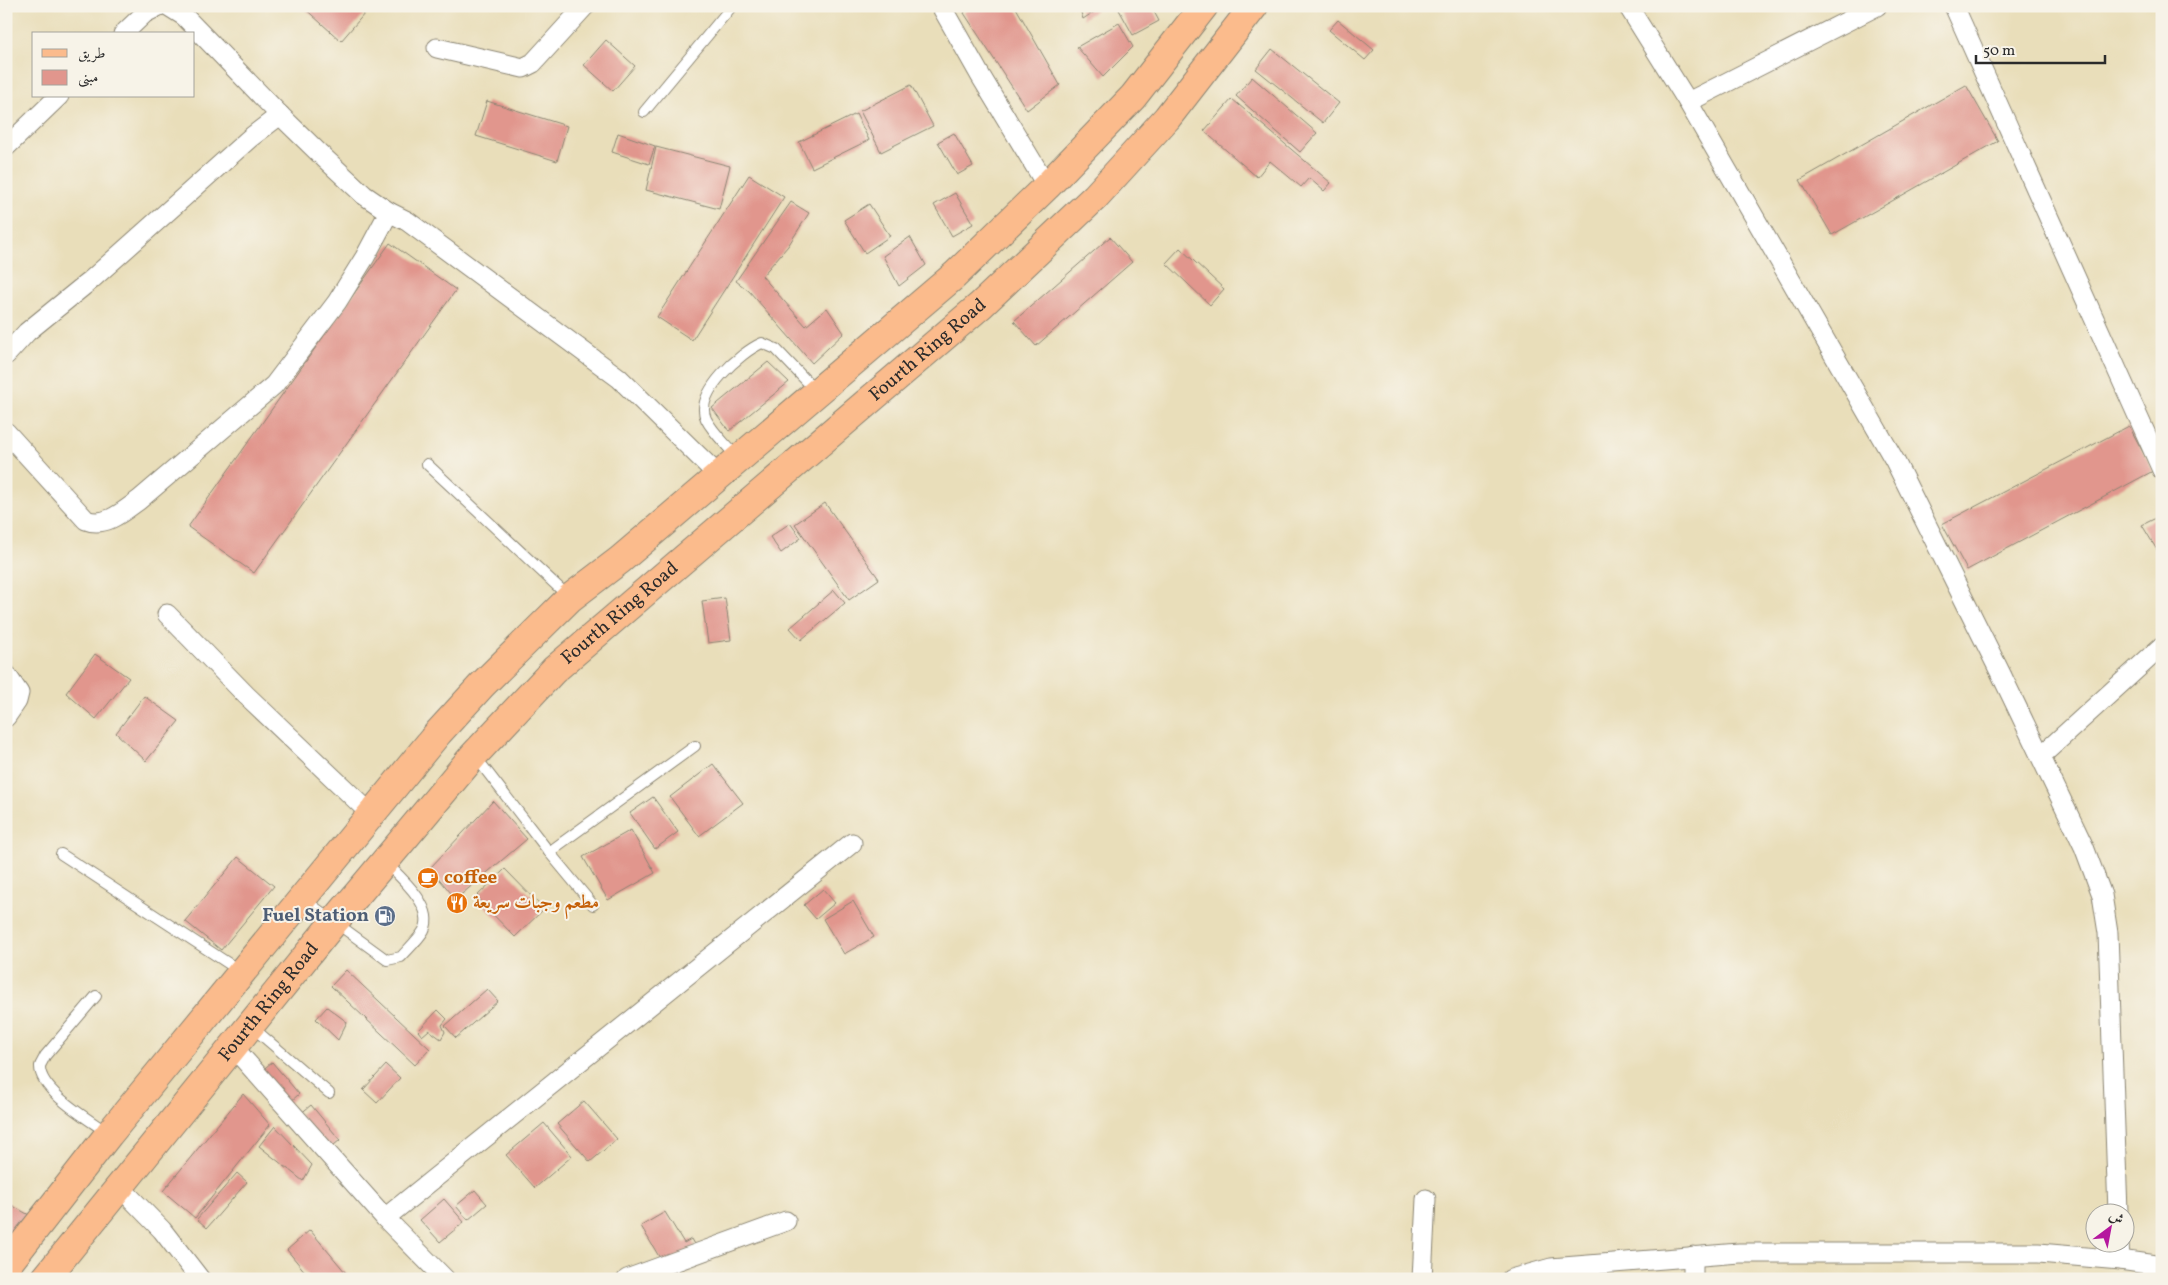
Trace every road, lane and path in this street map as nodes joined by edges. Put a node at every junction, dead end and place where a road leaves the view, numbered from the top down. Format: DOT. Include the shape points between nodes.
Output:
graph roads {
  1 [pos="159,6"];
  2 [pos="168,6"];
  3 [pos="585,6"];
  4 [pos="732,6"];
  5 [pos="941,6"];
  6 [pos="1204,6"];
  7 [pos="1254,6"];
  8 [pos="1628,6"];
  9 [pos="1877,6"];
  10 [pos="1954,6"];
  11 [pos="125,32"];
  12 [pos="437,48"];
  13 [pos="57,98"];
  14 [pos="1688,102"];
  15 [pos="644,112"];
  16 [pos="280,115"];
  17 [pos="6,147"];
  18 [pos="1047,186"];
  19 [pos="389,212"];
  20 [pos="6,355"];
  21 [pos="817,392"];
  22 [pos="6,432"];
  23 [pos="427,464"];
  24 [pos="728,468"];
  25 [pos="2162,470"];
  26 [pos="570,598"];
  27 [pos="167,614"];
  28 [pos="2162,646"];
  29 [pos="6,674"];
  30 [pos="6,718"];
  31 [pos="696,746"];
  32 [pos="474,755"];
  33 [pos="2041,756"];
  34 [pos="372,815"];
  35 [pos="852,843"];
  36 [pos="549,852"];
  37 [pos="60,854"];
  38 [pos="385,862"];
  39 [pos="302,898"];
  40 [pos="593,905"];
  41 [pos="334,922"];
  42 [pos="241,972"];
  43 [pos="96,996"];
  44 [pos="251,1026"];
  45 [pos="234,1047"];
  46 [pos="329,1093"];
  47 [pos="109,1134"];
  48 [pos="120,1187"];
  49 [pos="1426,1199"];
  50 [pos="2118,1202"];
  51 [pos="386,1218"];
  52 [pos="786,1221"];
  53 [pos="2086,1252"];
  54 [pos="2123,1252"];
  55 [pos="1693,1256"];
  56 [pos="6,1266"];
  57 [pos="2162,1266"];
  58 [pos="45,1279"];
  59 [pos="200,1279"];
  60 [pos="445,1279"];
  61 [pos="627,1279"];
  62 [pos="1422,1279"];
  63 [pos="1511,1279"];
  64 [pos="1693,1279"];
  1 -- 11 [label="street" via="145,13"];
  2 -- 16 [label="street" via="184,16"];
  3 -- 12 [label="street" via="532,63 523,68"];
  4 -- 15 [label="lane"];
  5 -- 18 [label="street"];
  6 -- 18 [label="main road" via="1132,96"];
  7 -- 32 [label="main road, Fourth Ring Road" via="1167,118 1095,198 981,306 554,670"];
  8 -- 14 [label="street"];
  9 -- 14 [label="street"];
  10 -- 25 [label="street"];
  13 -- 17 [label="street"];
  14 -- 33 [label="street" via="1895,461"];
  16 -- 19 [label="street" via="364,195"];
  16 -- 20 [label="street" via="27,332"];
  18 -- 21 [label="main road" via="955,275"];
  19 -- 22 [label="street" via="337,302 274,385 122,512 103,522 86,520"];
  19 -- 24 [label="street" via="407,221 619,378"];
  21 -- 24 [label="main road"];
  21 -- 24 [label="lane" via="776,349 762,343 749,348 711,386 704,402 706,418"];
  23 -- 26 [label="lane"];
  24 -- 26 [label="main road"];
  26 -- 34 [label="main road" via="482,685"];
  27 -- 34 [label="street"];
  28 -- 33 [label="street"];
  29 -- 30 [label="street" via="19,693"];
  31 -- 36 [label="lane"];
  32 -- 36 [label="lane"];
  32 -- 38 [label="main road, Fourth Ring Road"];
  33 -- 50 [label="street" via="2084,847 2102,895 2108,933"];
  34 -- 39 [label="main road"];
  35 -- 51 [label="street"];
  36 -- 40 [label="lane"];
  37 -- 42 [label="lane"];
  38 -- 41 [label="main road, Fourth Ring Road"];
  38 -- 41 [label="lane" via="414,891 425,910 425,928 401,957 388,960"];
  39 -- 41 [label="lane"];
  39 -- 42 [label="main road"];
  41 -- 44 [label="main road, Fourth Ring Road"];
  42 -- 47 [label="main road"];
  43 -- 47 [label="lane" via="40,1066 51,1091"];
  44 -- 45 [label="main road, Fourth Ring Road"];
  44 -- 46 [label="lane"];
  45 -- 48 [label="main road, Fourth Ring Road"];
  45 -- 51 [label="street"];
  47 -- 56 [label="main road"];
  48 -- 58 [label="main road, Fourth Ring Road"];
  48 -- 59 [label="street" via="162,1230"];
  49 -- 62 [label="street"];
  51 -- 60 [label="street"];
  52 -- 61 [label="street"];
  53 -- 55 [label="street" via="1739,1253"];
  54 -- 57 [label="street"];
  55 -- 63 [label="street" via="1551,1268"];
  55 -- 64 [label="street"];
}
